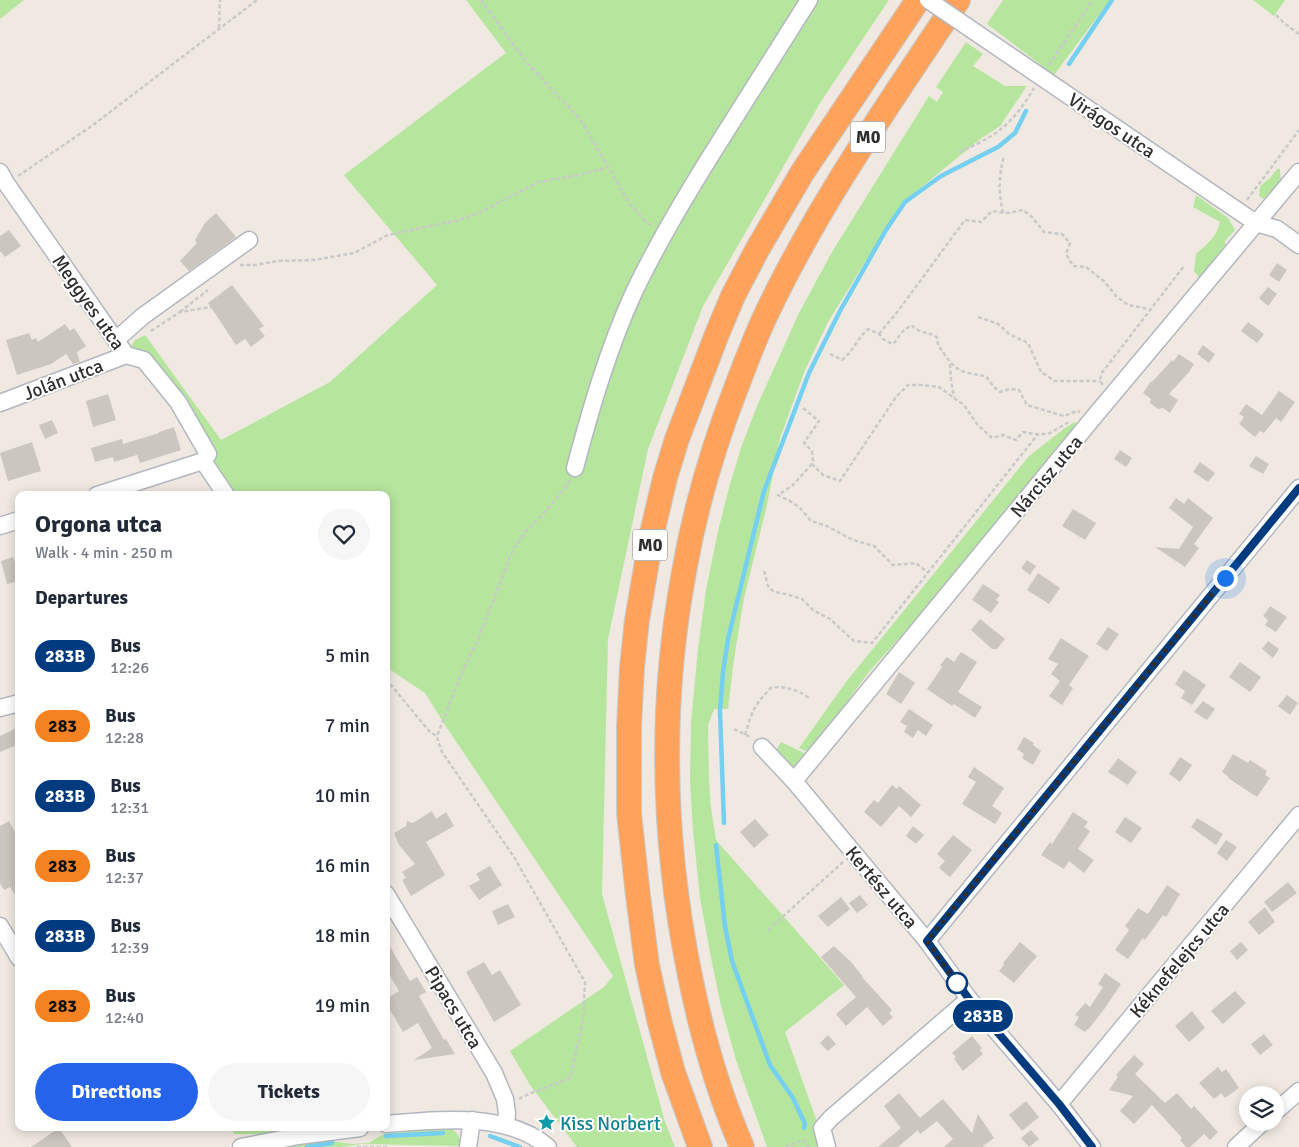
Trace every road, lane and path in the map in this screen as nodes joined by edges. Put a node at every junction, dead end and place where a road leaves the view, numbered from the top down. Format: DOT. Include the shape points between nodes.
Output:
graph roads {
  1 [pos="220,0"];
  2 [pos="257,0"];
  3 [pos="481,0"];
  4 [pos="809,0"];
  5 [pos="918,0"];
  6 [pos="928,0"];
  7 [pos="958,0"];
  8 [pos="978,0"];
  9 [pos="1093,0"];
  10 [pos="1276,15"];
  11 [pos="219,29"];
  12 [pos="1299,34"];
  13 [pos="935,35"];
  14 [pos="1040,77"];
  15 [pos="1299,130"];
  16 [pos="959,152"];
  17 [pos="1004,155"];
  18 [pos="608,167"];
  19 [pos="1299,172"];
  20 [pos="2,180"];
  21 [pos="1238,211"];
  22 [pos="1003,212"];
  23 [pos="1256,223"];
  24 [pos="665,232"];
  25 [pos="249,240"];
  26 [pos="1299,245"];
  27 [pos="239,265"];
  28 [pos="1184,266"];
  29 [pos="211,307"];
  30 [pos="1150,309"];
  31 [pos="978,317"];
  32 [pos="879,334"];
  33 [pos="145,335"];
  34 [pos="116,340"];
  35 [pos="830,354"];
  36 [pos="126,355"];
  37 [pos="950,364"];
  38 [pos="1100,381"];
  39 [pos="1112,396"];
  40 [pos="954,397"];
  41 [pos="0,403"];
  42 [pos="803,408"];
  43 [pos="1091,421"];
  44 [pos="1038,434"];
  45 [pos="203,461"];
  46 [pos="812,464"];
  47 [pos="575,468"];
  48 [pos="1299,488"];
  49 [pos="110,491"];
  50 [pos="223,491"];
  51 [pos="15,521"];
  52 [pos="0,526"];
  53 [pos="764,571"];
  54 [pos="928,572"];
  55 [pos="390,684"];
  56 [pos="809,698"];
  57 [pos="15,704"];
  58 [pos="0,708"];
  59 [pos="734,730"];
  60 [pos="745,735"];
  61 [pos="437,736"];
  62 [pos="762,747"];
  63 [pos="794,781"];
  64 [pos="1299,815"];
  65 [pos="853,852"];
  66 [pos="390,901"];
  67 [pos="0,926"];
  68 [pos="768,930"];
  69 [pos="927,941"];
  70 [pos="15,951"];
  71 [pos="969,999"];
  72 [pos="1299,1091"];
  73 [pos="1059,1104"];
  74 [pos="1284,1104"];
  75 [pos="506,1106"];
  76 [pos="472,1120"];
  77 [pos="390,1124"];
  78 [pos="506,1125"];
  79 [pos="305,1131"];
  80 [pos="1253,1131"];
  81 [pos="252,1146"];
  82 [pos="357,1147"];
  83 [pos="389,1147"];
  84 [pos="468,1147"];
  85 [pos="548,1147"];
  86 [pos="700,1147"];
  87 [pos="742,1147"];
  88 [pos="785,1147"];
  89 [pos="808,1147"];
  90 [pos="827,1147"];
  91 [pos="1092,1147"];
  92 [pos="1236,1147"];
  1 -- 11 [label="path"];
  2 -- 11 [label="path"];
  3 -- 18 [label="path" via="526,62 580,119"];
  4 -- 24 [label="street"];
  5 -- 86 [label="highway, M0" via="802,173 733,296 677,439 652,532 632,667 628,727 629,813 647,965 674,1072"];
  6 -- 14 [label="street, Virágos utca, bridge"];
  7 -- 13 [label="highway, M0"];
  8 -- 13 [label="highway"];
  9 -- 14 [label="path"];
  10 -- 12 [label="path"];
  11 -- 20 [label="path" via="93,125"];
  13 -- 87 [label="highway, M0" via="834,188 763,322 712,457 684,573 669,692 669,828 674,882 682,938 704,1036"];
  14 -- 16 [label="path" via="1023,105 1001,130"];
  14 -- 21 [label="street, Virágos utca"];
  15 -- 21 [label="path"];
  17 -- 22 [label="path" via="1000,176"];
  18 -- 24 [label="path" via="629,203 647,223"];
  18 -- 27 [label="path" via="539,182 478,213 388,235 354,253 314,260"];
  19 -- 23 [label="street, Nárcisz utca"];
  20 -- 34 [label="street, Meggyes utca"];
  21 -- 23 [label="street, Virágos utca"];
  22 -- 30 [label="path" via="1023,210 1044,232 1062,234 1070,243 1066,254 1073,266 1086,267 1128,305"];
  22 -- 32 [label="path" via="992,211 981,222 965,220"];
  23 -- 26 [label="street, Virágos utca" via="1276,230"];
  23 -- 39 [label="street, Nárcisz utca"];
  24 -- 47 [label="street" via="618,330 591,407"];
  25 -- 34 [label="street" via="143,316"];
  28 -- 30 [label="path"];
  29 -- 33 [label="path" via="180,312"];
  30 -- 38 [label="path" via="1100,374"];
  31 -- 38 [label="path" via="998,324 1009,334 1028,343 1041,372 1055,381"];
  32 -- 35 [label="path" via="868,329 842,360"];
  32 -- 37 [label="path" via="892,344 912,325 920,332 937,337 937,345"];
  34 -- 36 [label="street, Meggyes utca"];
  36 -- 41 [label="street, Jolán utca"];
  36 -- 45 [label="street, Meggyes utca" via="144,360 178,402 208,454"];
  37 -- 40 [label="path"];
  37 -- 43 [label="path" via="958,370 986,376 1000,392 1019,390 1027,405 1064,416 1077,411"];
  38 -- 39 [label="path"];
  39 -- 43 [label="street, Nárcisz utca"];
  40 -- 44 [label="path" via="992,438 1003,435 1016,440 1023,432"];
  40 -- 46 [label="path" via="939,387 908,384 840,481 824,475"];
  42 -- 46 [label="path" via="819,421 804,443 812,452"];
  43 -- 44 [label="path" via="1077,418 1048,434"];
  43 -- 63 [label="street, Nárcisz utca"];
  44 -- 54 [label="path"];
  45 -- 49 [label="street"];
  45 -- 50 [label="street, Meggyes utca"];
  46 -- 54 [label="path" via="792,486 778,495 800,508 811,521 874,546 893,565 916,563"];
  47 -- 61 [label="path" via="568,484 513,550"];
  48 -- 69 [label="street"];
  51 -- 52 [label="street"];
  53 -- 54 [label="path" via="768,586 774,592 802,599 854,642 872,643"];
  55 -- 61 [label="path" via="430,732"];
  56 -- 60 [label="path" via="787,687 772,687 752,712"];
  57 -- 58 [label="street"];
  59 -- 60 [label="path"];
  60 -- 62 [label="path"];
  61 -- 75 [label="path" via="442,752 514,857 585,982 584,1021 570,1078"];
  62 -- 63 [label="street, Kertész utca"];
  63 -- 65 [label="street, Kertész utca"];
  64 -- 73 [label="street, Kéknefelejcs utca"];
  65 -- 68 [label="path"];
  65 -- 69 [label="street, Kertész utca"];
  66 -- 75 [label="street, Pipacs utca" via="494,1073"];
  67 -- 70 [label="street"];
  69 -- 71 [label="street, Kertész utca"];
  71 -- 73 [label="street, Kertész utca"];
  71 -- 90 [label="street" via="831,1118 822,1128"];
  72 -- 74 [label="street"];
  73 -- 91 [label="street, Kertész utca"];
  75 -- 78 [label="street, Pipacs utca"];
  76 -- 77 [label="street"];
  76 -- 78 [label="street"];
  76 -- 84 [label="street"];
  78 -- 85 [label="street" via="537,1138"];
  79 -- 81 [label="street"];
  80 -- 92 [label="street"];
  82 -- 83 [label="path"];
  88 -- 89 [label="path" via="804,1140"];
}
